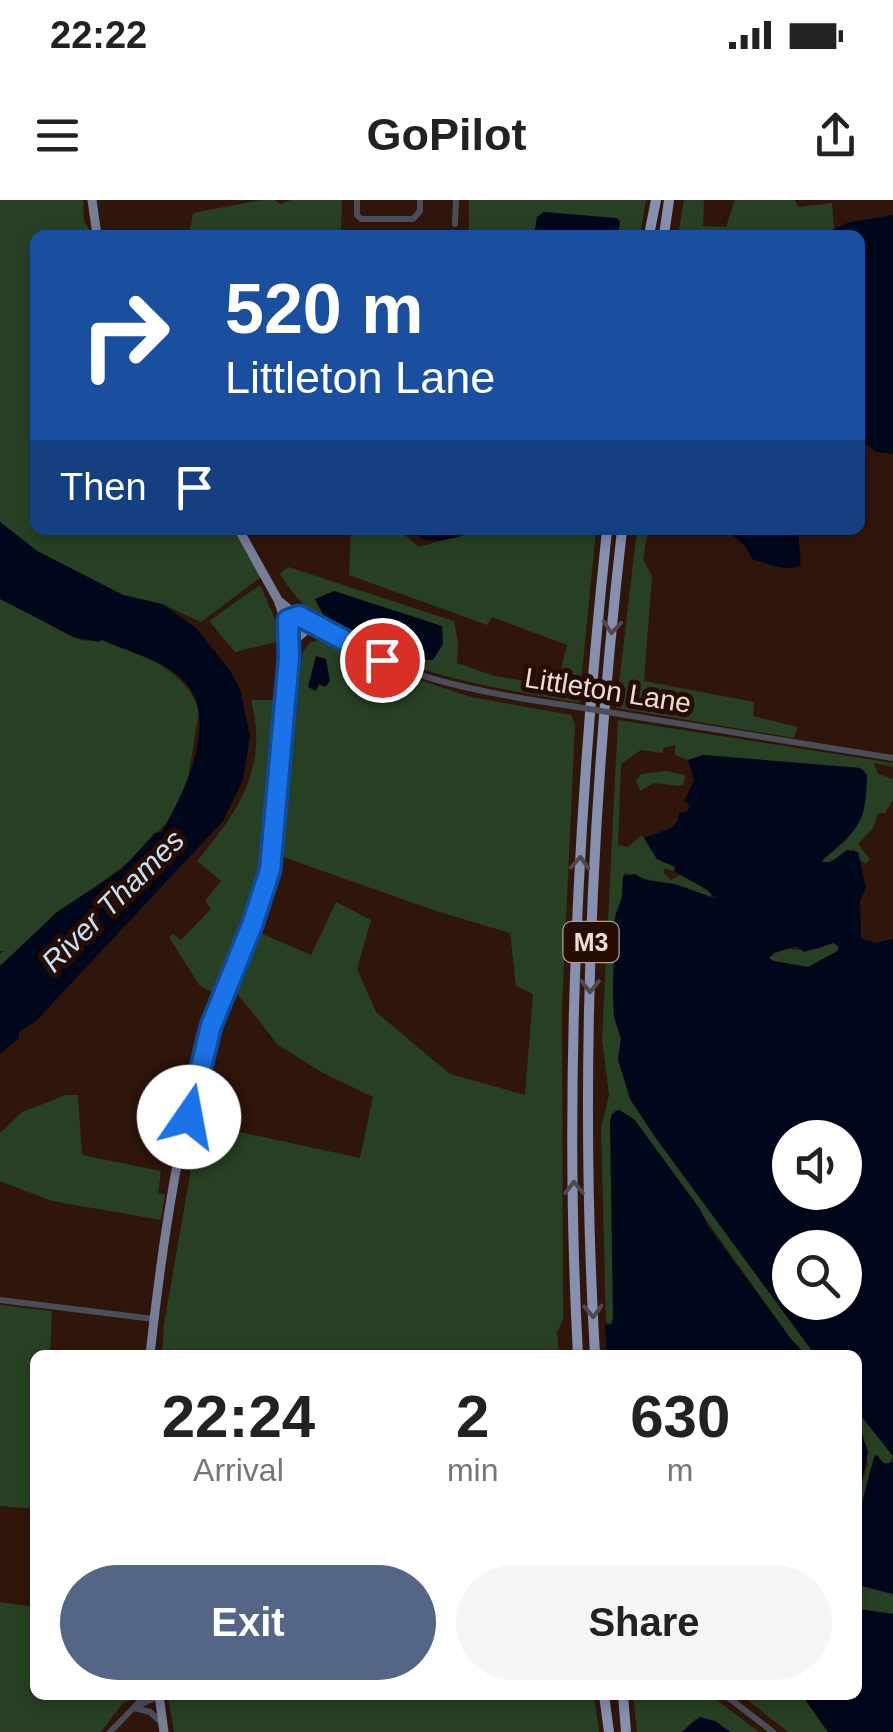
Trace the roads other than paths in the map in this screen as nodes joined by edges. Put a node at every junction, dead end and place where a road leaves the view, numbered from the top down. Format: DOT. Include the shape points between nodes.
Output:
graph roads {
  1 [pos="92,200"];
  2 [pos="358,200"];
  3 [pos="420,200"];
  4 [pos="456,200"];
  5 [pos="654,205"];
  6 [pos="669,205"];
  7 [pos="456,224"];
  8 [pos="96,230"];
  9 [pos="650,230"];
  10 [pos="665,230"];
  11 [pos="243,535"];
  12 [pos="607,535"];
  13 [pos="622,535"];
  14 [pos="278,600"];
  15 [pos="300,618"];
  16 [pos="294,633"];
  17 [pos="325,633"];
  18 [pos="893,758"];
  19 [pos="0,1300"];
  20 [pos="154,1319"];
  21 [pos="151,1350"];
  22 [pos="578,1350"];
  23 [pos="594,1350"];
  24 [pos="141,1700"];
  25 [pos="150,1700"];
  26 [pos="159,1700"];
  27 [pos="605,1700"];
  28 [pos="623,1700"];
  29 [pos="731,1700"];
  30 [pos="134,1708"];
  31 [pos="164,1728"];
  32 [pos="110,1732"];
  33 [pos="608,1732"];
  34 [pos="626,1732"];
  35 [pos="773,1732"];
  1 -- 8 [label="main road"];
  2 -- 3 [label="street" via="362,220 413,219"];
  4 -- 7 [label="street"];
  5 -- 9 [label="highway"];
  6 -- 10 [label="highway"];
  11 -- 14 [label="main road"];
  22 -- 12 [label="highway, M3, one-way" via="577,934"];
  13 -- 23 [label="highway, M3, one-way" via="591,931"];
  14 -- 15 [label="main road"];
  14 -- 16 [label="main road"];
  15 -- 16 [label="main road"];
  15 -- 16 [label="main road"];
  15 -- 17 [label="street, Littleton Lane"];
  16 -- 17 [label="street"];
  16 -- 20 [label="main road" via="270,870 202,1058"];
  17 -- 18 [label="street, Littleton Lane, bridge" via="394,666 499,696"];
  19 -- 20 [label="street"];
  20 -- 21 [label="main road"];
  24 -- 30 [label="street"];
  25 -- 30 [label="street"];
  26 -- 31 [label="main road"];
  27 -- 33 [label="highway"];
  28 -- 34 [label="highway"];
  29 -- 35 [label="street"];
  30 -- 31 [label="street" via="150,1712"];
  30 -- 32 [label="street"];
}
